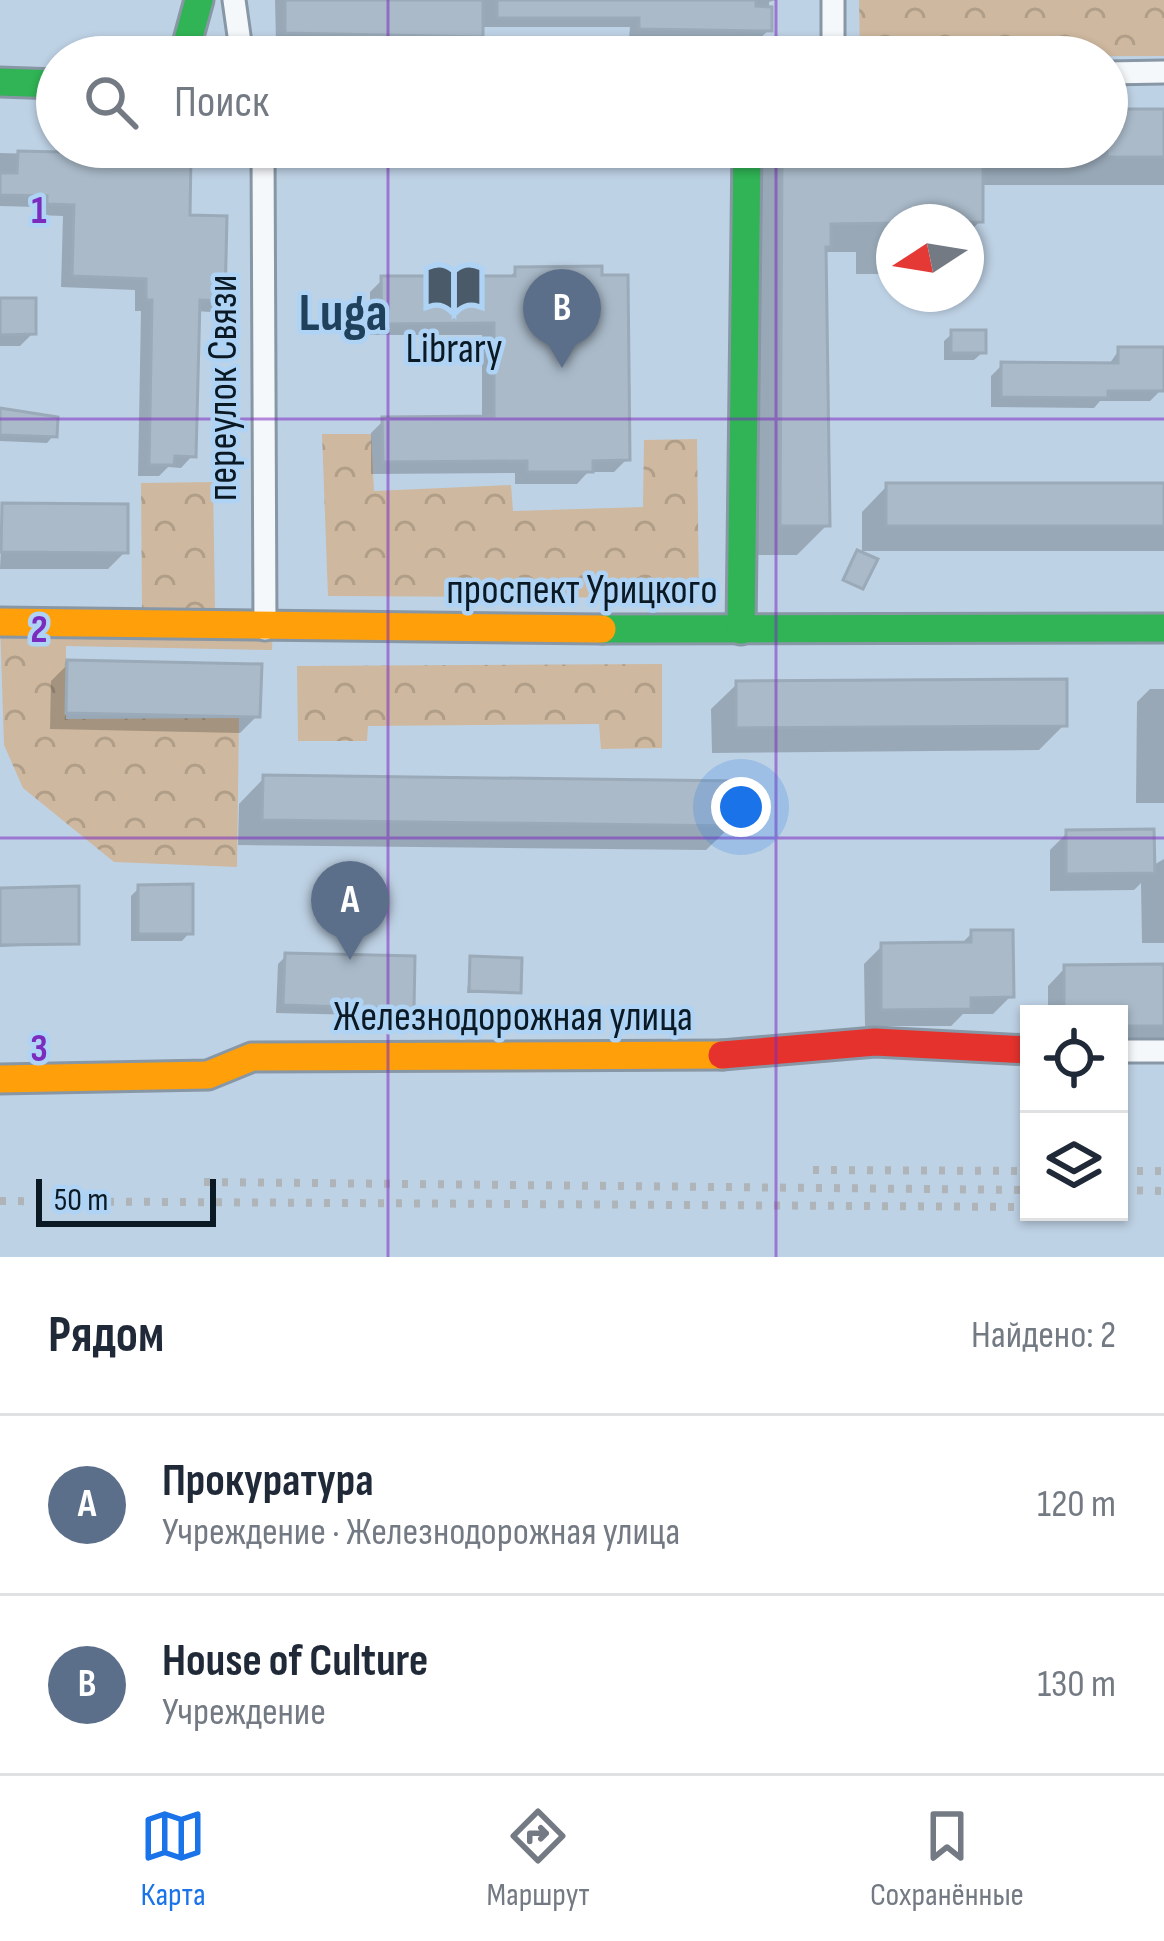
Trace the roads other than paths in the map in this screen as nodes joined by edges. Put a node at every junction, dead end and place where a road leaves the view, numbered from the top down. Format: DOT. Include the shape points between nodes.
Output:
graph roads {
  1 [pos="200,0"];
  2 [pos="233,0"];
  3 [pos="833,0"];
  4 [pos="189,36"];
  5 [pos="239,36"];
  6 [pos="833,36"];
  7 [pos="1164,72"];
  8 [pos="1128,73"];
  9 [pos="0,82"];
  10 [pos="36,83"];
  11 [pos="263,168"];
  12 [pos="747,168"];
  13 [pos="0,622"];
  14 [pos="1164,628"];
  15 [pos="265,629"];
  16 [pos="741,630"];
  17 [pos="1020,1049"];
  18 [pos="1128,1051"];
  19 [pos="1164,1052"];
  20 [pos="0,1078"];
  1 -- 4 [label="street"];
  2 -- 5 [label="street"];
  3 -- 6 [label="street"];
  7 -- 8 [label="street"];
  9 -- 10 [label="street"];
  11 -- 15 [label="street, переулок Связи"];
  12 -- 16 [label="street"];
  13 -- 15 [label="street, проспект Урицкого"];
  14 -- 16 [label="street, проспект Урицкого"];
  15 -- 16 [label="street, проспект Урицкого"];
  17 -- 20 [label="street, Железнодорожная улица" via="875,1042 671,1059 252,1057 208,1075"];
  18 -- 19 [label="street"];
}
